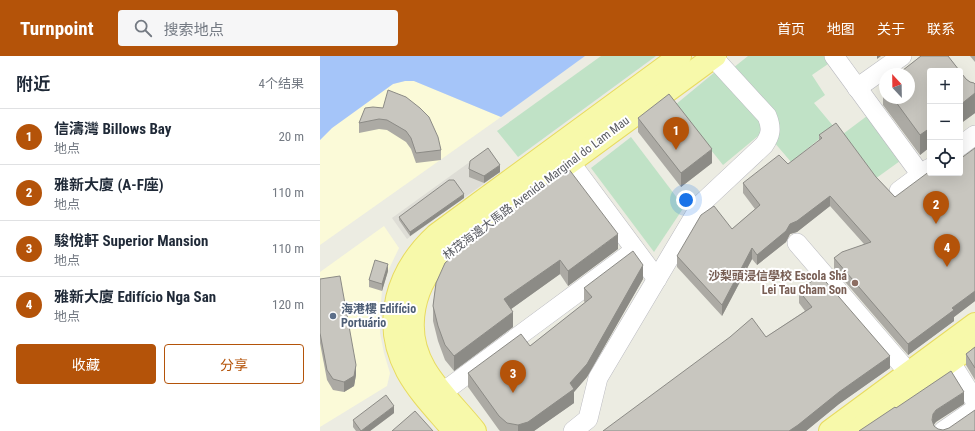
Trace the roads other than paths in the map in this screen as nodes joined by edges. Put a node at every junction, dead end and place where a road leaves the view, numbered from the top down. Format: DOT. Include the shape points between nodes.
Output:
graph roads {
  1 [pos="680,56"];
  2 [pos="834,56"];
  3 [pos="902,56"];
  4 [pos="714,57"];
  5 [pos="857,88"];
  6 [pos="975,135"];
  7 [pos="963,144"];
  8 [pos="570,162"];
  9 [pos="925,171"];
  10 [pos="524,183"];
  11 [pos="898,191"];
  12 [pos="797,243"];
  13 [pos="635,250"];
  14 [pos="657,279"];
  15 [pos="975,324"];
  16 [pos="975,343"];
  17 [pos="950,362"];
  18 [pos="908,373"];
  19 [pos="975,401"];
  20 [pos="975,409"];
  21 [pos="442,412"];
  22 [pos="454,431"];
  23 [pos="475,431"];
  24 [pos="573,431"];
  25 [pos="830,431"];
  26 [pos="856,431"];
  27 [pos="943,431"];
  1 -- 10 [label="main road, 林茂海邊大馬路 Avenida Marginal do Lam Mau"];
  2 -- 5 [label="street"];
  3 -- 5 [label="street"];
  4 -- 8 [label="main road, 林茂海邊大馬路 Avenida Marginal do Lam Mau"];
  4 -- 14 [label="street" via="767,116 771,131 764,145 702,203"];
  5 -- 9 [label="street"];
  6 -- 7 [label="street"];
  8 -- 10 [label="main road, 林茂海邊大馬路 Avenida Marginal do Lam Mau"];
  8 -- 13 [label="street"];
  9 -- 11 [label="street"];
  10 -- 21 [label="main road, 林茂海邊大馬路 Avenida Marginal do Lam Mau" via="441,258 426,276 420,289 413,319 416,349"];
  12 -- 18 [label="street"];
  13 -- 14 [label="street"];
  13 -- 21 [label="street"];
  14 -- 24 [label="street" via="598,378 588,419"];
  15 -- 18 [label="main road"];
  16 -- 17 [label="main road"];
  17 -- 19 [label="street"];
  17 -- 26 [label="main road"];
  18 -- 25 [label="main road"];
  20 -- 27 [label="street"];
  21 -- 22 [label="main road"];
  21 -- 23 [label="main road, 林茂海邊大馬路 Avenida Marginal do Lam Mau"];
}
